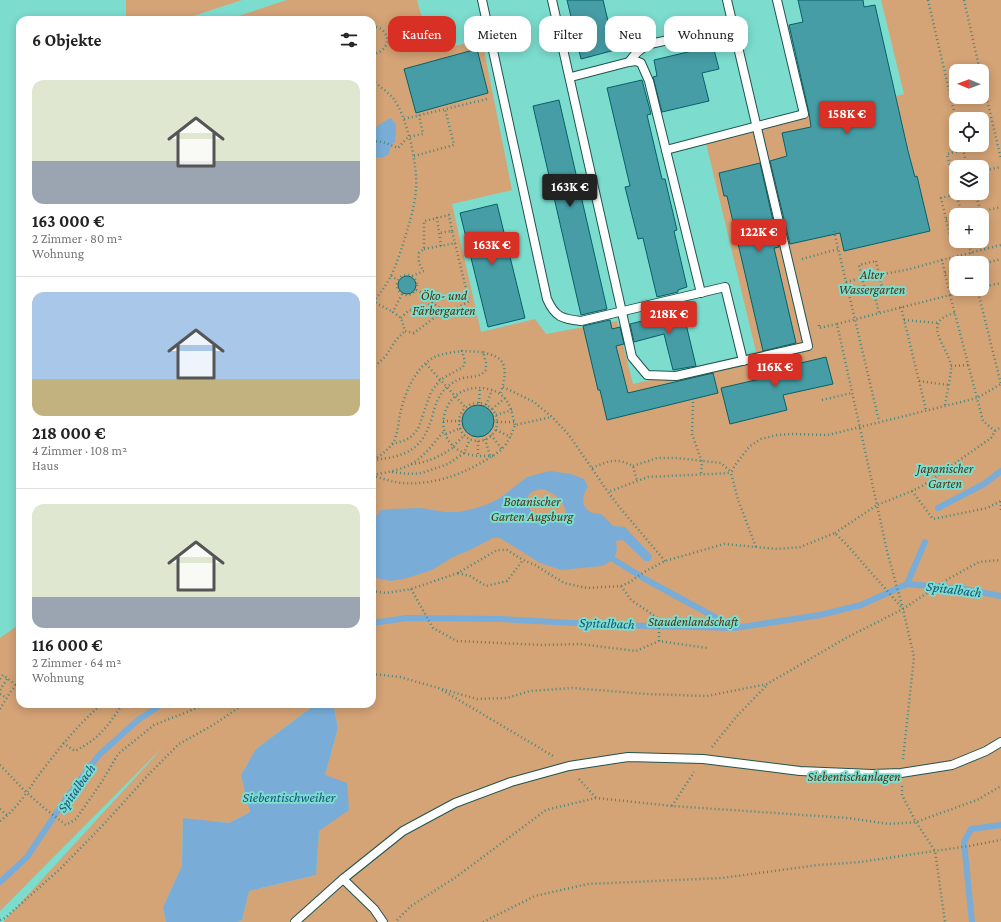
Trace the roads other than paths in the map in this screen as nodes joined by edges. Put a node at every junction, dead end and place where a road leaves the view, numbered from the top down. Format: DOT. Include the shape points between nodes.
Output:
graph roads {
  1 [pos="482,0"];
  2 [pos="552,0"];
  3 [pos="728,0"];
  4 [pos="777,0"];
  5 [pos="731,16"];
  6 [pos="664,41"];
  7 [pos="739,52"];
  8 [pos="629,62"];
  9 [pos="571,77"];
  10 [pos="756,127"];
  11 [pos="666,150"];
  12 [pos="701,293"];
  13 [pos="621,311"];
  14 [pos="743,361"];
  15 [pos="1001,742"];
  16 [pos="343,879"];
  17 [pos="295,922"];
  18 [pos="383,922"];
  1 -- 13 [label="lane" via="547,300 552,310 564,319 581,321"];
  2 -- 9 [label="lane"];
  3 -- 5 [label="lane"];
  4 -- 10 [label="lane" via="804,114"];
  6 -- 8 [label="lane" via="641,48"];
  7 -- 10 [label="lane"];
  8 -- 9 [label="lane"];
  8 -- 11 [label="lane" via="641,63 644,69"];
  9 -- 13 [label="lane"];
  10 -- 11 [label="lane"];
  10 -- 14 [label="lane" via="808,346"];
  11 -- 12 [label="lane"];
  12 -- 13 [label="lane"];
  12 -- 14 [label="lane" via="725,288"];
  13 -- 14 [label="lane" via="632,357 647,375 676,376"];
  15 -- 16 [label="lane" via="952,765 901,773 800,772 703,759 628,757 569,766 511,782 455,803 403,831"];
  16 -- 17 [label="lane"];
  16 -- 18 [label="lane" via="374,909"];
}
